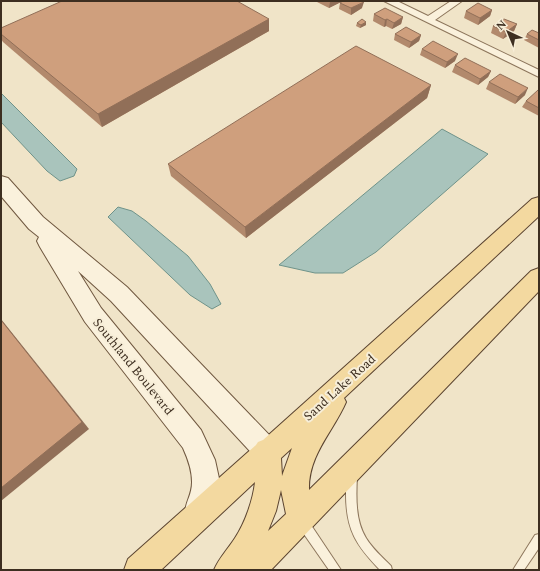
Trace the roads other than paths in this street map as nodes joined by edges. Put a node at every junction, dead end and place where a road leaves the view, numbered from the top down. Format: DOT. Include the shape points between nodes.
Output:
graph roads {
  1 [pos="389,1"];
  2 [pos="457,1"];
  3 [pos="428,20"];
  4 [pos="539,74"];
  5 [pos="1,183"];
  6 [pos="539,204"];
  7 [pos="36,223"];
  8 [pos="539,277"];
  9 [pos="346,380"];
  10 [pos="267,451"];
  11 [pos="352,467"];
  12 [pos="198,516"];
  13 [pos="301,519"];
  14 [pos="539,539"];
  15 [pos="138,570"];
  16 [pos="229,570"];
  17 [pos="250,570"];
  18 [pos="336,570"];
  19 [pos="387,570"];
  20 [pos="518,570"];
  1 -- 3 [label="street"];
  2 -- 3 [label="street"];
  3 -- 4 [label="street"];
  5 -- 7 [label="street, Southland Boulevard"];
  6 -- 9 [label="main road, Sand Lake Road"];
  7 -- 10 [label="street, Southland Boulevard" via="119,294"];
  7 -- 12 [label="street, Southland Boulevard" via="93,315 192,439 202,460 206,483"];
  8 -- 11 [label="main road"];
  9 -- 10 [label="main road, Sand Lake Road"];
  9 -- 13 [label="main road" via="307,443 297,469 295,490"];
  10 -- 12 [label="main road, Sand Lake Road"];
  10 -- 16 [label="main road" via="269,483 262,511 246,548"];
  11 -- 13 [label="main road"];
  11 -- 19 [label="lane" via="353,519 361,540"];
  12 -- 15 [label="main road, Sand Lake Road"];
  13 -- 17 [label="main road"];
  13 -- 18 [label="lane"];
  14 -- 20 [label="lane"];
}
